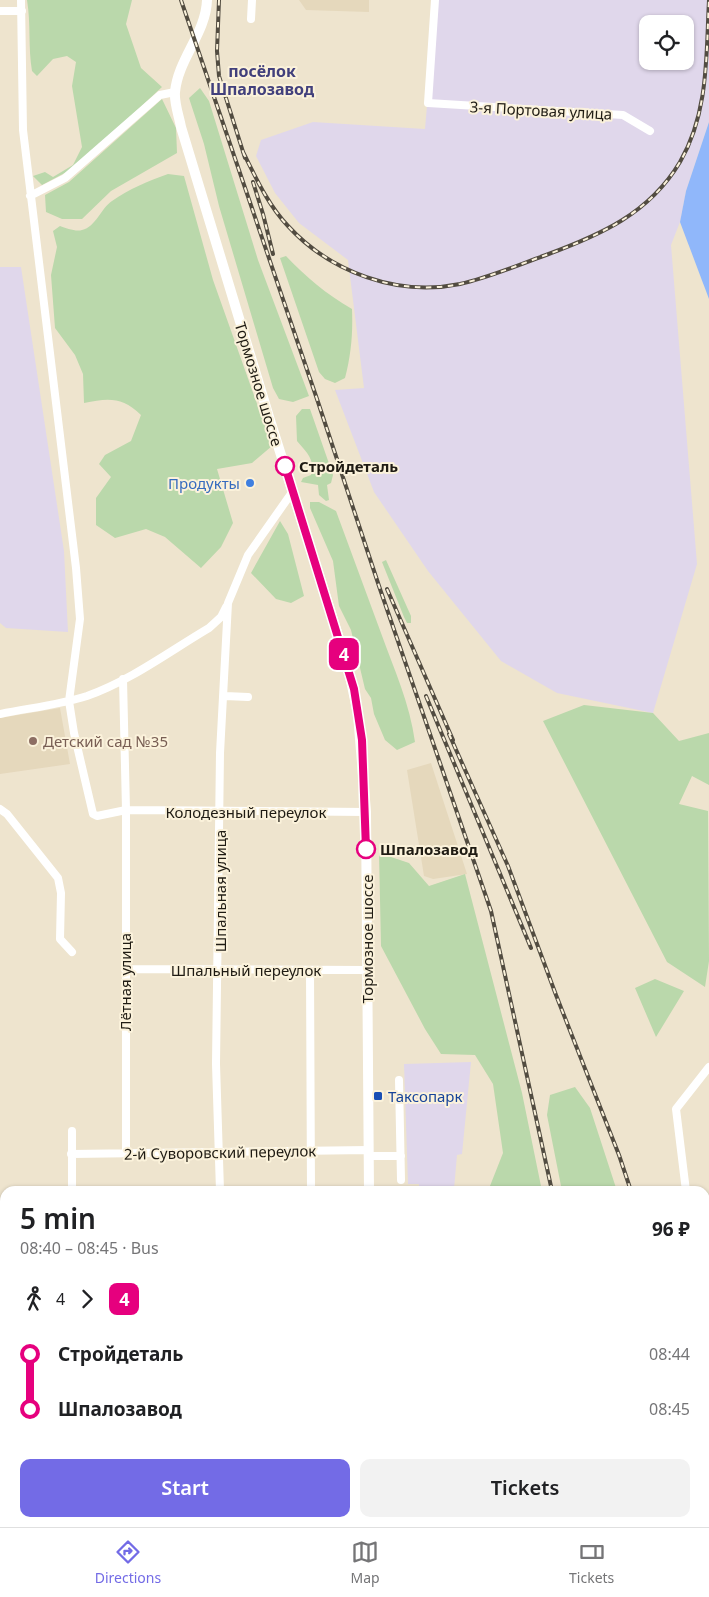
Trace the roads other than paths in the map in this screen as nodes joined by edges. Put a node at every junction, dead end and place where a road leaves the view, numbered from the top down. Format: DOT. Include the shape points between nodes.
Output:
graph roads {
  1 [pos="21,0"];
  2 [pos="206,0"];
  3 [pos="252,0"];
  4 [pos="435,0"];
  5 [pos="0,11"];
  6 [pos="22,11"];
  7 [pos="251,19"];
  8 [pos="175,92"];
  9 [pos="650,131"];
  10 [pos="30,196"];
  11 [pos="293,491"];
  12 [pos="228,603"];
  13 [pos="123,679"];
  14 [pos="225,696"];
  15 [pos="248,697"];
  16 [pos="69,701"];
  17 [pos="0,714"];
  18 [pos="0,809"];
  19 [pos="126,810"];
  20 [pos="220,812"];
  21 [pos="366,812"];
  22 [pos="72,952"];
  23 [pos="125,969"];
  24 [pos="219,970"];
  25 [pos="310,970"];
  26 [pos="367,970"];
  27 [pos="709,1067"];
  28 [pos="399,1080"];
  29 [pos="72,1131"];
  30 [pos="311,1151"];
  31 [pos="126,1153"];
  32 [pos="220,1153"];
  33 [pos="369,1153"];
  34 [pos="72,1154"];
  35 [pos="401,1156"];
  36 [pos="401,1180"];
  37 [pos="72,1186"];
  38 [pos="220,1186"];
  39 [pos="311,1186"];
  40 [pos="370,1186"];
  41 [pos="685,1186"];
  1 -- 6 [label="street"];
  2 -- 8 [label="street, Тормозное шоссе" via="204,18 177,77"];
  3 -- 7 [label="street"];
  4 -- 9 [label="street, 3-я Портовая улица" via="428,103 623,114"];
  5 -- 6 [label="street"];
  6 -- 10 [label="street" via="23,130"];
  8 -- 10 [label="street" via="160,95 65,178"];
  8 -- 11 [label="street, Тормозное шоссе" via="181,127"];
  10 -- 16 [label="street" via="80,619"];
  11 -- 12 [label="street, Шпальная улица" via="248,555"];
  11 -- 21 [label="street, Тормозное шоссе" via="354,689 362,740"];
  12 -- 13 [label="street" via="221,617 209,628"];
  12 -- 14 [label="street, Шпальная улица"];
  13 -- 16 [label="street"];
  13 -- 19 [label="street, Лётная улица"];
  14 -- 15 [label="street"];
  14 -- 20 [label="street, Шпальная улица" via="220,753"];
  16 -- 17 [label="street"];
  16 -- 19 [label="street, Колодезный переулок" via="92,814 97,816"];
  18 -- 22 [label="street" via="58,878 61,893 60,940"];
  19 -- 20 [label="street, Колодезный переулок"];
  19 -- 23 [label="street, Лётная улица"];
  20 -- 21 [label="street, Колодезный переулок"];
  20 -- 24 [label="street, Шпальная улица"];
  21 -- 26 [label="street, Тормозное шоссе"];
  23 -- 24 [label="street, Шпальный переулок"];
  23 -- 31 [label="street, Лётная улица"];
  24 -- 25 [label="street, Шпальный переулок"];
  24 -- 32 [label="street, Шпальная улица" via="216,1064"];
  25 -- 26 [label="street, Шпальный переулок"];
  25 -- 30 [label="street"];
  26 -- 33 [label="street, Тормозное шоссе"];
  27 -- 41 [label="street" via="676,1109"];
  28 -- 35 [label="street"];
  29 -- 34 [label="street"];
  30 -- 32 [label="street, 2-й Суворовский переулок"];
  30 -- 33 [label="street, 2-й Суворовский переулок"];
  30 -- 39 [label="street"];
  31 -- 32 [label="street, 2-й Суворовский переулок"];
  31 -- 34 [label="street, 2-й Суворовский переулок"];
  32 -- 38 [label="street, Шпальная улица"];
  33 -- 35 [label="street, 2-й Суворовский переулок"];
  33 -- 40 [label="street, Тормозное шоссе"];
  34 -- 37 [label="street"];
  35 -- 36 [label="street"];
}
